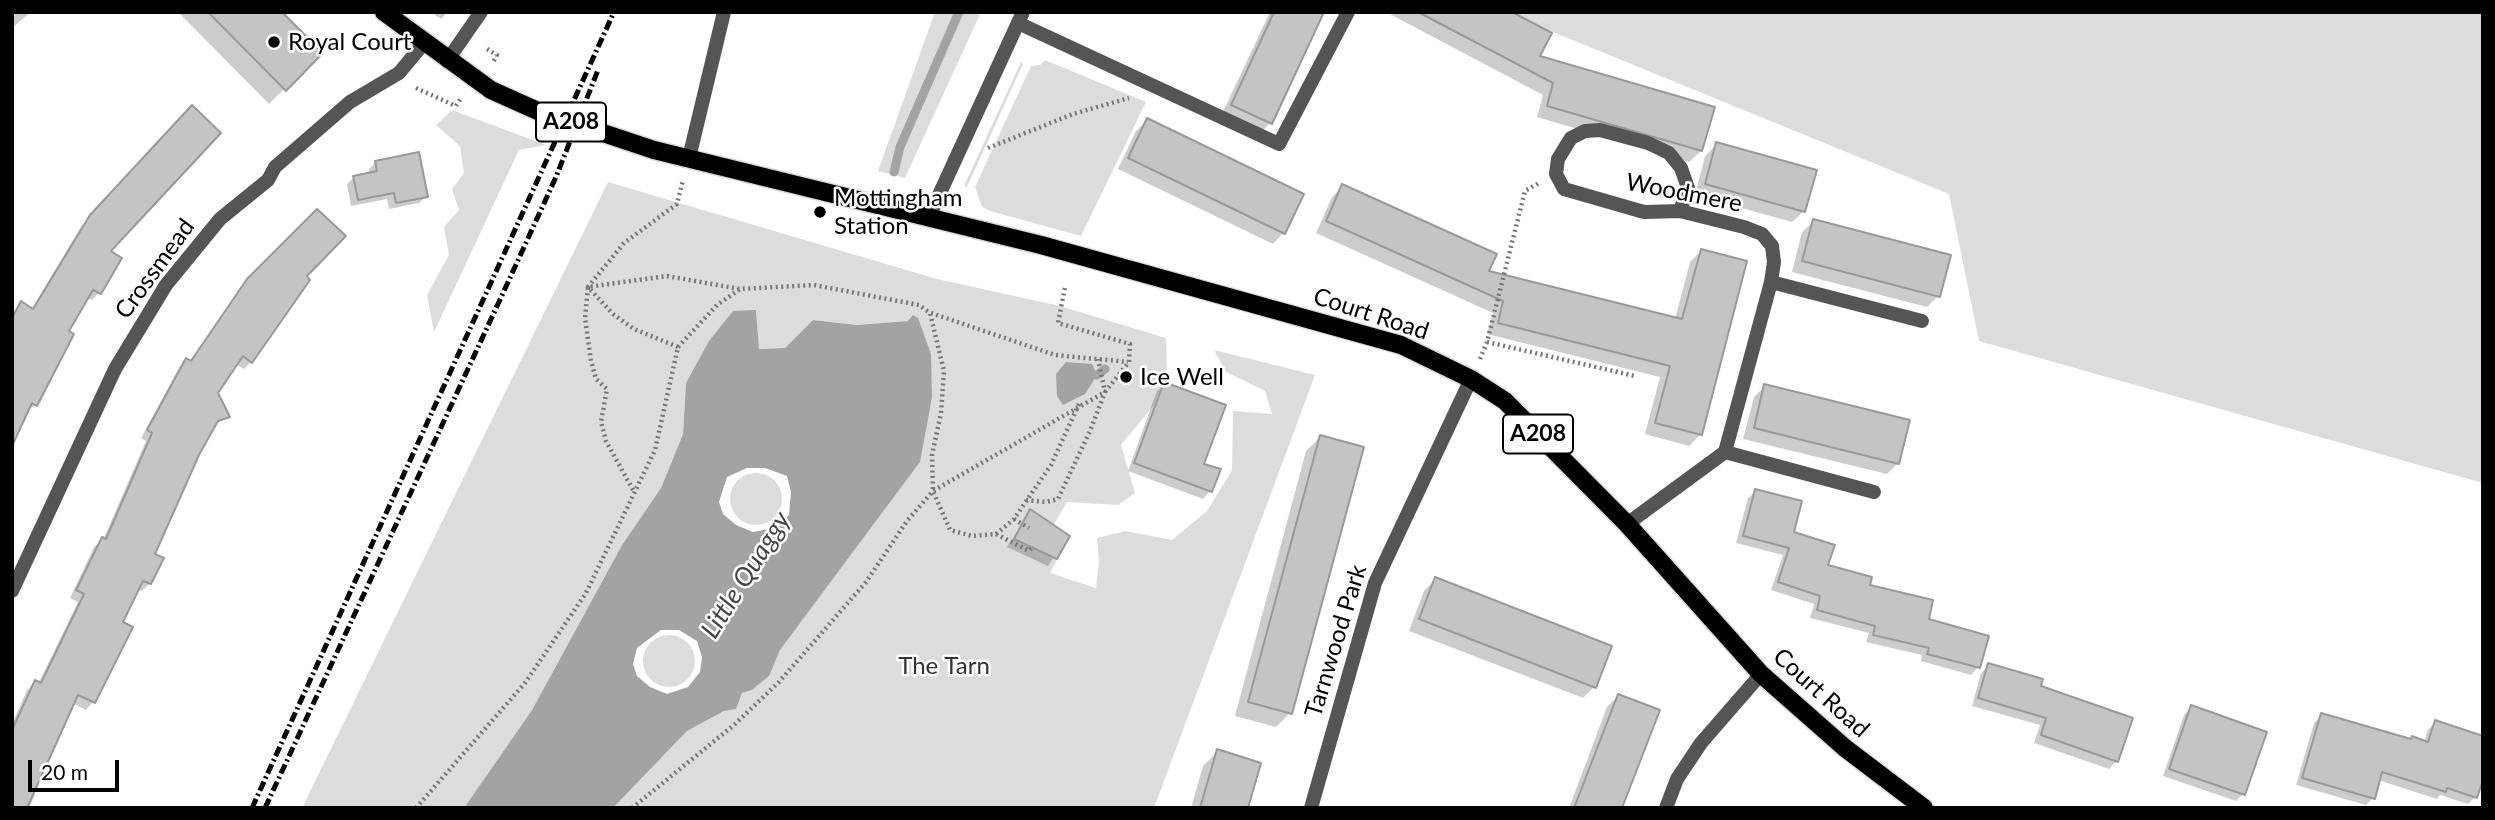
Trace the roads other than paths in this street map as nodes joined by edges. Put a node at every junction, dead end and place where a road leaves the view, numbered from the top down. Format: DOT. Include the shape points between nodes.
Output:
graph roads {
  1 [pos="384,12"];
  2 [pos="481,12"];
  3 [pos="724,12"];
  4 [pos="1348,12"];
  5 [pos="1020,18"];
  6 [pos="424,43"];
  7 [pos="447,61"];
  8 [pos="688,158"];
  9 [pos="1680,211"];
  10 [pos="928,219"];
  11 [pos="1771,282"];
  12 [pos="1922,321"];
  13 [pos="1471,379"];
  14 [pos="1725,452"];
  15 [pos="1874,492"];
  16 [pos="1627,524"];
  17 [pos="12,591"];
  18 [pos="1761,674"];
  19 [pos="1311,808"];
  20 [pos="1666,808"];
  21 [pos="1923,808"];
  1 -- 6 [label="main road, Court Road / A208"];
  2 -- 7 [label="street"];
  3 -- 8 [label="street"];
  4 -- 5 [label="street" via="1279,144"];
  5 -- 10 [label="street"];
  6 -- 7 [label="main road, Court Road / A208"];
  6 -- 17 [label="street, Crossmead" via="399,74 350,102 275,167 268,180 220,219 166,285 115,369"];
  7 -- 8 [label="main road, Court Road / A208, bridge" via="491,90 540,112"];
  8 -- 10 [label="main road, Court Road / A208"];
  9 -- 9 [label="street, Woodmere" via="1644,212 1564,189 1556,174 1558,159 1571,138 1585,131 1648,143 1675,159 1688,188"];
  9 -- 11 [label="street, Woodmere" via="1762,234 1772,246"];
  10 -- 13 [label="main road, Court Road / A208" via="1041,245 1401,345"];
  11 -- 12 [label="street"];
  11 -- 14 [label="street, Woodmere"];
  13 -- 16 [label="main road, Court Road / A208" via="1505,401"];
  13 -- 19 [label="street, Tarnwood Park" via="1375,583"];
  14 -- 15 [label="street"];
  14 -- 16 [label="street"];
  16 -- 18 [label="main road, Court Road / A208"];
  18 -- 20 [label="street" via="1701,743 1677,779"];
  18 -- 21 [label="main road, Court Road / A208"];
}
